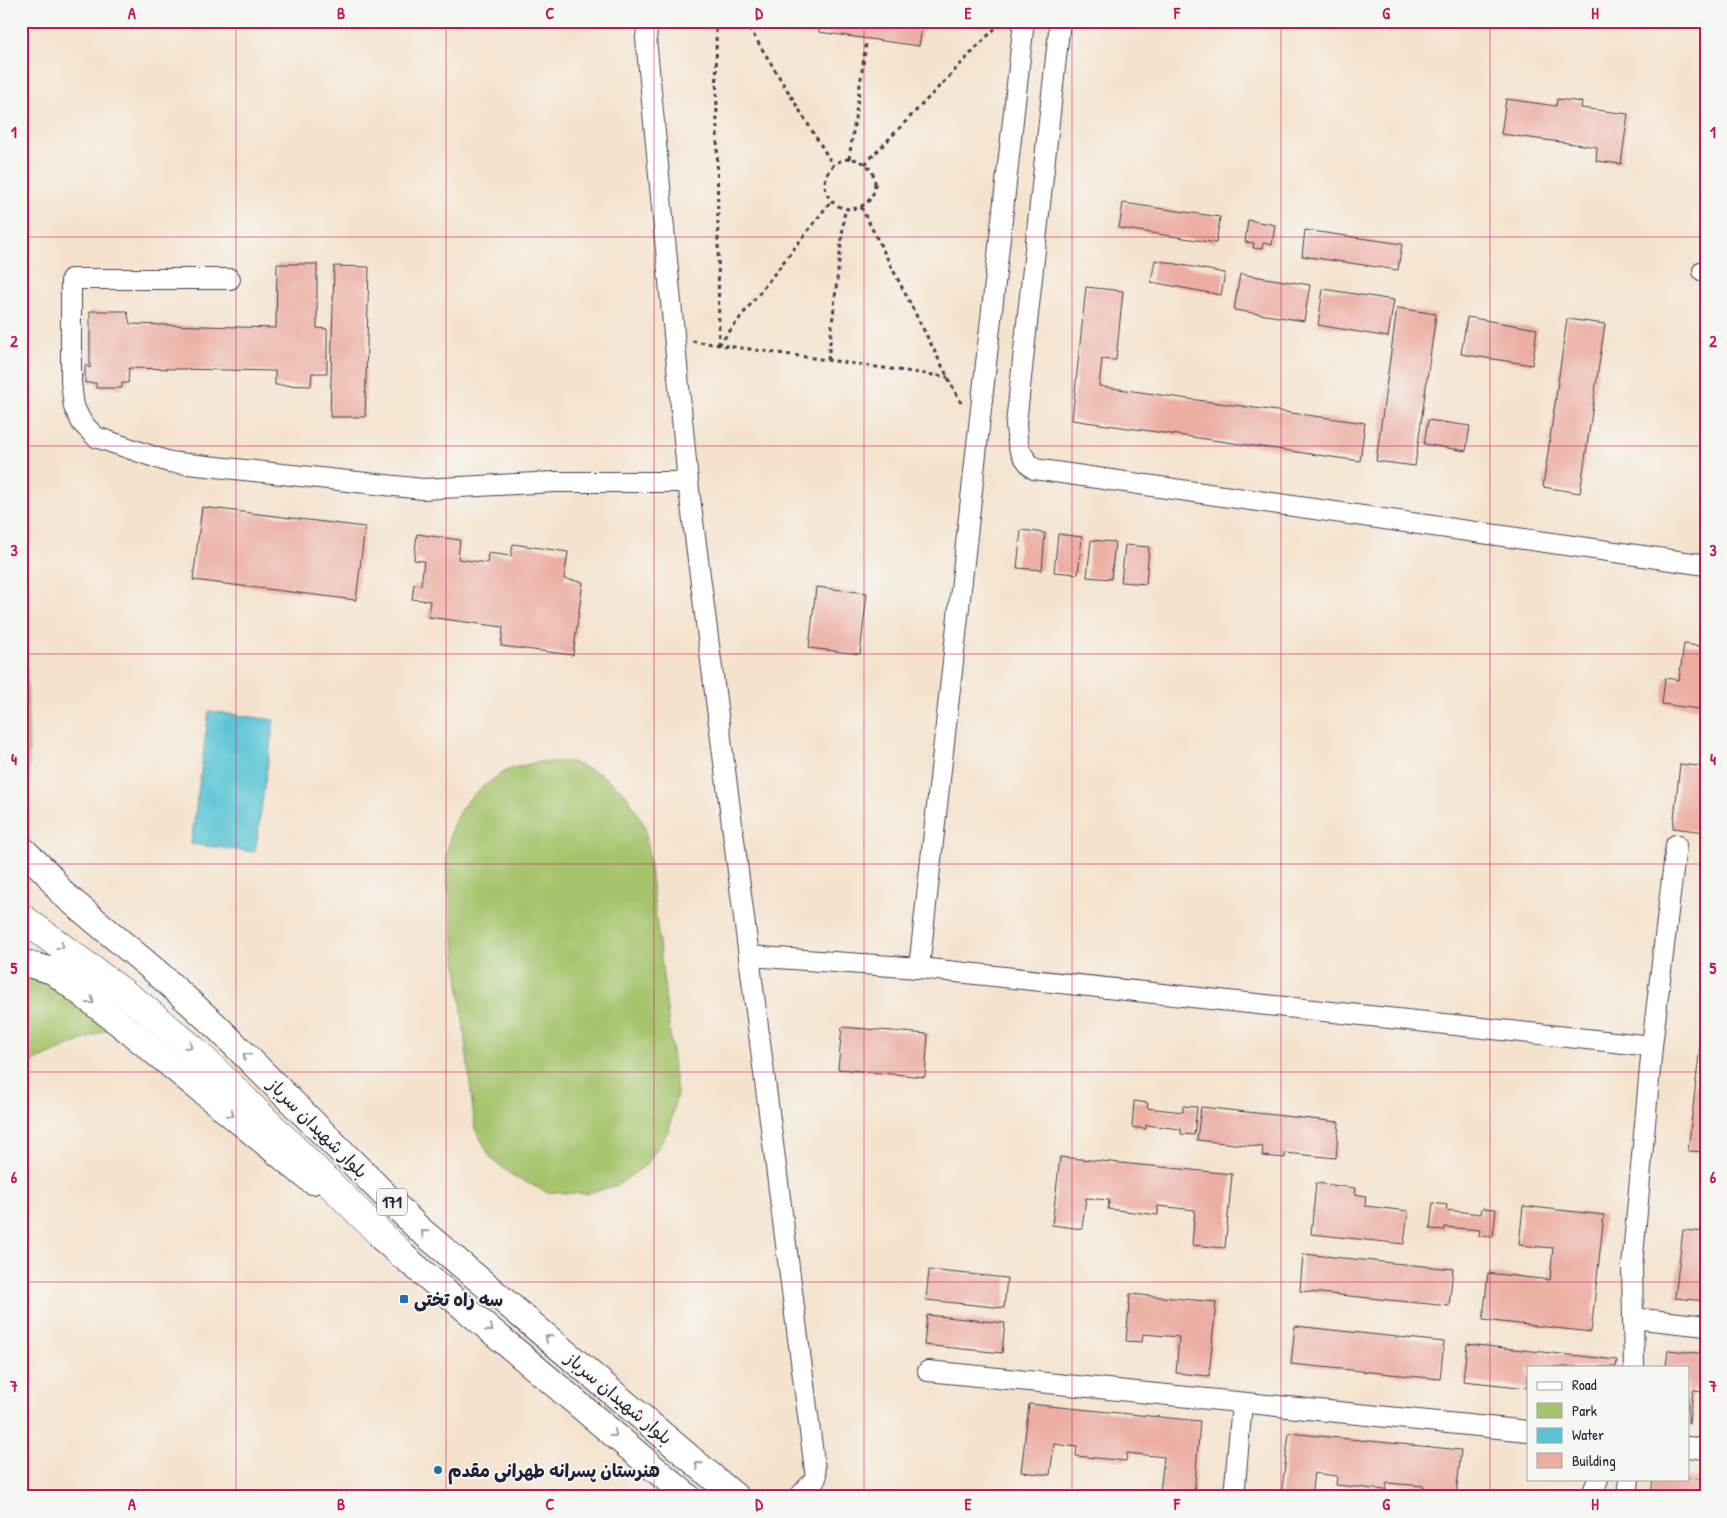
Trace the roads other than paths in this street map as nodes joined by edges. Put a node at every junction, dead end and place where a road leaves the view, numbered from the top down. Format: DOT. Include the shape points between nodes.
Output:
graph roads {
  1 [pos="634,21"];
  2 [pos="1024,21"];
  3 [pos="1060,21"];
  4 [pos="647,29"];
  5 [pos="230,279"];
  6 [pos="688,482"];
  7 [pos="1706,565"];
  8 [pos="1676,845"];
  9 [pos="21,848"];
  10 [pos="21,866"];
  11 [pos="62,893"];
  12 [pos="21,917"];
  13 [pos="21,945"];
  14 [pos="749,956"];
  15 [pos="21,962"];
  16 [pos="919,968"];
  17 [pos="52,971"];
  18 [pos="1652,1046"];
  19 [pos="400,1253"];
  20 [pos="1633,1318"];
  21 [pos="1706,1326"];
  22 [pos="1634,1366"];
  23 [pos="928,1371"];
  24 [pos="1242,1403"];
  25 [pos="1527,1432"];
  26 [pos="1690,1447"];
  27 [pos="1706,1449"];
  28 [pos="1598,1480"];
  29 [pos="1629,1480"];
  30 [pos="806,1495"];
  31 [pos="688,1497"];
  32 [pos="736,1497"];
  33 [pos="1234,1497"];
  34 [pos="1591,1497"];
  35 [pos="1627,1497"];
  1 -- 4 [label="lane"];
  2 -- 16 [label="lane"];
  3 -- 7 [label="lane" via="1016,424 1022,457 1034,469"];
  4 -- 6 [label="lane"];
  5 -- 6 [label="lane" via="71,279 74,406 82,423 96,437 169,462 423,489 555,482"];
  6 -- 14 [label="lane"];
  8 -- 18 [label="lane"];
  9 -- 11 [label="main road, بلوار شهیدان سرباز / 171"];
  10 -- 11 [label="main road"];
  32 -- 11 [label="main road, بلوار شهیدان سرباز / 171, one-way" via="418,1228 217,1027"];
  12 -- 19 [label="highway, one-way" via="193,1049"];
  13 -- 17 [label="main road"];
  14 -- 16 [label="lane"];
  14 -- 30 [label="lane" via="816,1478"];
  15 -- 17 [label="main road, بلوار شهیدان سرباز / 171"];
  16 -- 18 [label="lane"];
  17 -- 19 [label="main road, بلوار شهیدان سرباز / 171, one-way"];
  18 -- 20 [label="lane" via="1632,1267"];
  19 -- 31 [label="main road, بلوار شهیدان سرباز / 171, one-way"];
  20 -- 21 [label="lane"];
  20 -- 22 [label="lane"];
  23 -- 24 [label="lane"];
  24 -- 25 [label="lane"];
  24 -- 33 [label="lane"];
  26 -- 27 [label="lane"];
  28 -- 34 [label="lane"];
  29 -- 35 [label="lane"];
}
